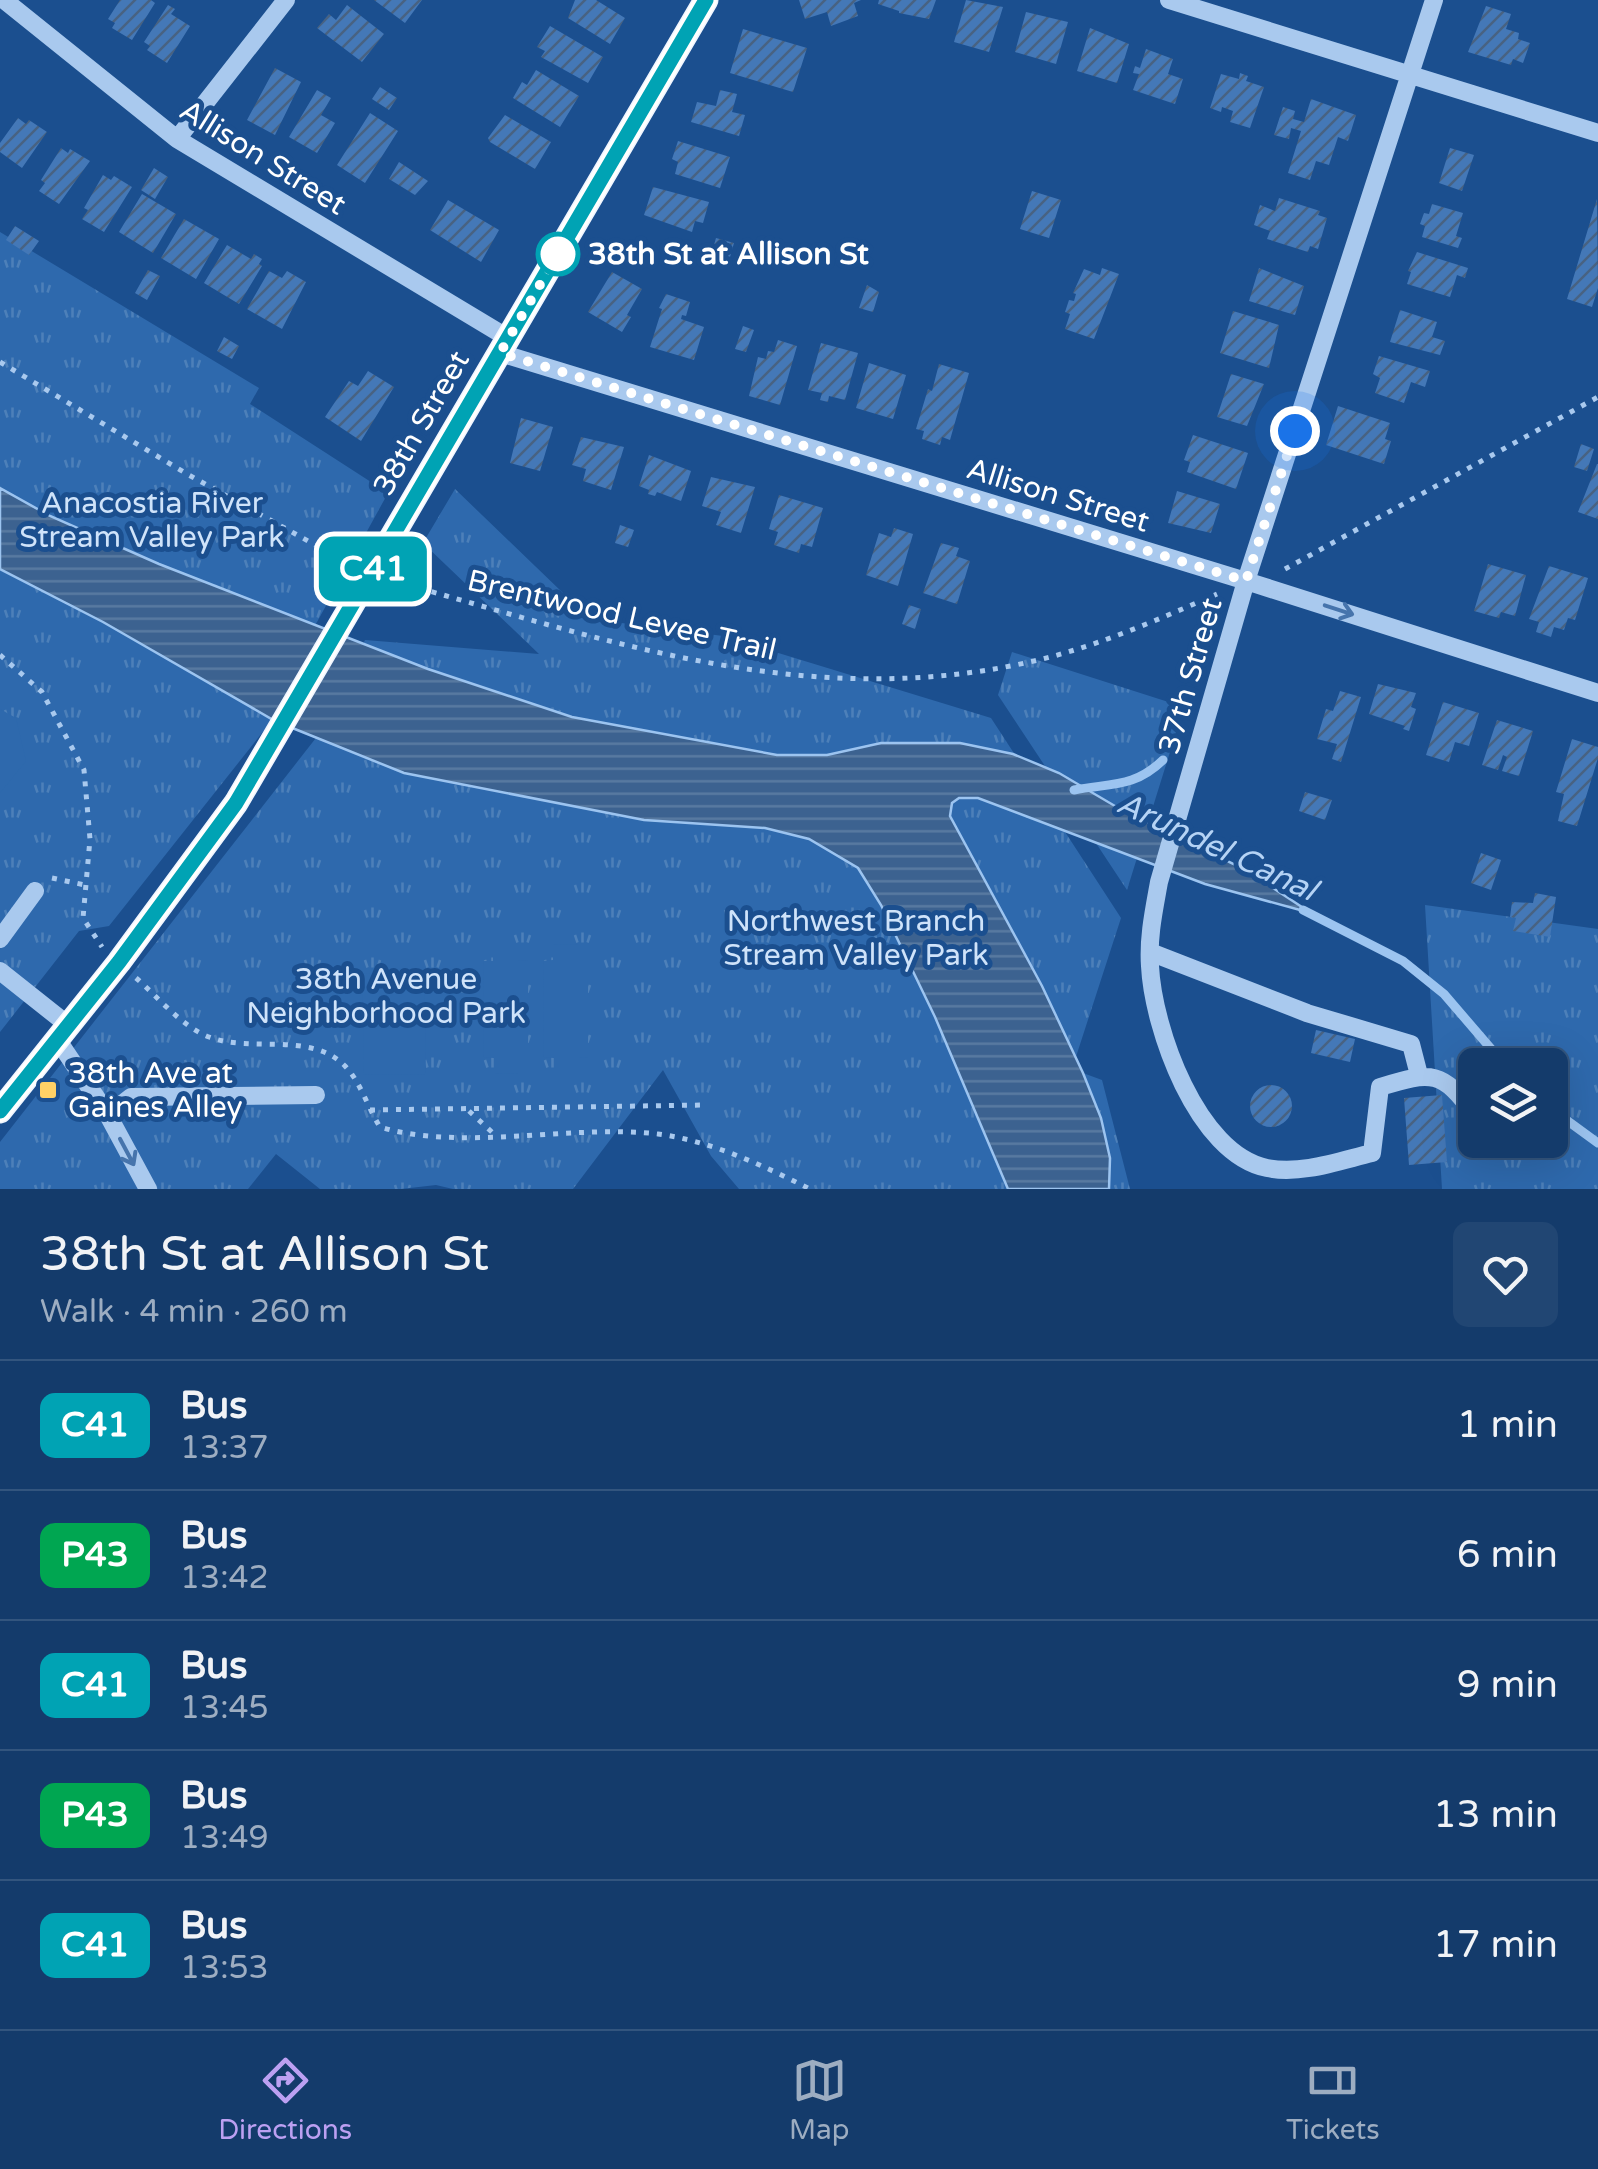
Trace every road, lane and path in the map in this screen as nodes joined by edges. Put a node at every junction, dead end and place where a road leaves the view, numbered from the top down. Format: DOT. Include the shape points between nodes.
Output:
graph roads {
  1 [pos="4,0"];
  2 [pos="286,0"];
  3 [pos="706,0"];
  4 [pos="1169,0"];
  5 [pos="1434,0"];
  6 [pos="1410,75"];
  7 [pos="1598,133"];
  8 [pos="177,139"];
  9 [pos="504,346"];
  10 [pos="0,362"];
  11 [pos="1598,397"];
  12 [pos="1282,570"];
  13 [pos="371,573"];
  14 [pos="1246,581"];
  15 [pos="1220,593"];
  16 [pos="0,656"];
  17 [pos="1598,693"];
  18 [pos="86,885"];
  19 [pos="34,891"];
  20 [pos="0,939"];
  21 [pos="1150,952"];
  22 [pos="119,962"];
  23 [pos="0,971"];
  24 [pos="63,1032"];
  25 [pos="1418,1075"];
  26 [pos="1458,1093"];
  27 [pos="316,1096"];
  28 [pos="706,1105"];
  29 [pos="467,1109"];
  30 [pos="370,1110"];
  31 [pos="0,1111"];
  32 [pos="108,1115"];
  33 [pos="496,1135"];
  34 [pos="148,1189"];
  35 [pos="810,1189"];
  1 -- 8 [label="street, Allison Street"];
  2 -- 8 [label="street"];
  3 -- 9 [label="main road, 38th Street"];
  4 -- 6 [label="street"];
  5 -- 6 [label="street, 37th Street"];
  6 -- 7 [label="street"];
  6 -- 14 [label="street, 37th Street"];
  8 -- 9 [label="street, Allison Street"];
  9 -- 13 [label="main road, 38th Street"];
  9 -- 14 [label="street, Allison Street"];
  10 -- 13 [label="path, Brentwood Levee Trail"];
  11 -- 12 [label="path"];
  13 -- 15 [label="path, Brentwood Levee Trail" via="704,663 844,681 910,680 1027,663 1134,630"];
  13 -- 22 [label="main road, 38th Street" via="236,803"];
  14 -- 17 [label="street, Allison Street, one-way"];
  14 -- 21 [label="street, 37th Street" via="1159,882"];
  16 -- 18 [label="path" via="42,692 84,770"];
  18 -- 19 [label="path" via="47,878"];
  18 -- 22 [label="path" via="83,918 95,941"];
  19 -- 20 [label="street"];
  21 -- 25 [label="street" via="1308,1013 1411,1044"];
  21 -- 25 [label="street, 37th Street" via="1155,1002 1183,1083 1202,1118 1236,1155 1270,1169 1294,1170 1372,1152 1380,1087"];
  22 -- 24 [label="main road, 38th Street"];
  22 -- 30 [label="path" via="205,1036 330,1056 345,1066"];
  23 -- 24 [label="street"];
  24 -- 31 [label="main road, 38th Street"];
  24 -- 32 [label="street"];
  25 -- 26 [label="street"];
  27 -- 32 [label="street" via="131,1097"];
  28 -- 29 [label="path"];
  29 -- 30 [label="path"];
  29 -- 33 [label="path"];
  30 -- 33 [label="path" via="380,1127 392,1130"];
  32 -- 34 [label="street, one-way"];
  33 -- 35 [label="path" via="657,1134 728,1152"];
}
